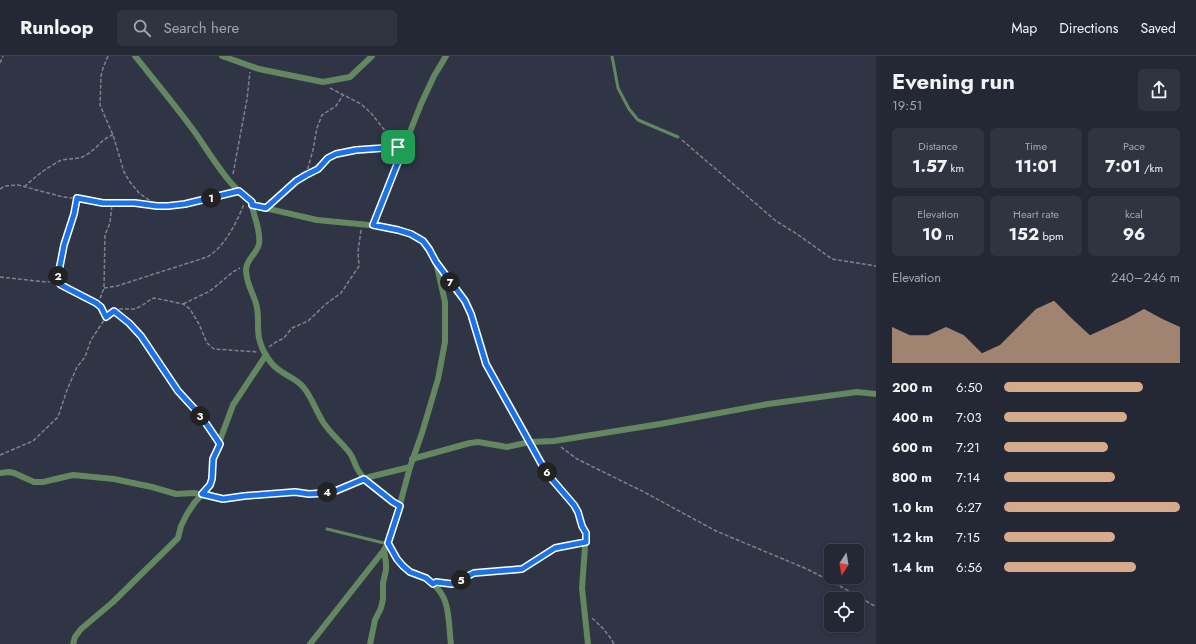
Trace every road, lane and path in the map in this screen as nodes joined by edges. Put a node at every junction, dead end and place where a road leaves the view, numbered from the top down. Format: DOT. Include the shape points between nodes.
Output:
graph roads {
  1 [pos="3,56"];
  2 [pos="108,56"];
  3 [pos="135,56"];
  4 [pos="222,56"];
  5 [pos="372,56"];
  6 [pos="446,56"];
  7 [pos="612,56"];
  8 [pos="0,63"];
  9 [pos="251,67"];
  10 [pos="323,82"];
  11 [pos="343,95"];
  12 [pos="113,135"];
  13 [pos="678,137"];
  14 [pos="306,175"];
  15 [pos="233,184"];
  16 [pos="24,186"];
  17 [pos="0,189"];
  18 [pos="239,191"];
  19 [pos="77,198"];
  20 [pos="246,199"];
  21 [pos="112,204"];
  22 [pos="252,205"];
  23 [pos="157,206"];
  24 [pos="266,208"];
  25 [pos="362,224"];
  26 [pos="373,225"];
  27 [pos="247,262"];
  28 [pos="436,262"];
  29 [pos="876,266"];
  30 [pos="0,277"];
  31 [pos="57,281"];
  32 [pos="104,288"];
  33 [pos="98,304"];
  34 [pos="183,304"];
  35 [pos="114,311"];
  36 [pos="106,317"];
  37 [pos="265,354"];
  38 [pos="876,394"];
  39 [pos="554,441"];
  40 [pos="530,442"];
  41 [pos="220,444"];
  42 [pos="0,455"];
  43 [pos="412,459"];
  44 [pos="410,467"];
  45 [pos="0,473"];
  46 [pos="364,479"];
  47 [pos="202,494"];
  48 [pos="400,506"];
  49 [pos="327,529"];
  50 [pos="586,542"];
  51 [pos="388,544"];
  52 [pos="384,550"];
  53 [pos="433,584"];
  54 [pos="876,607"];
  55 [pos="585,612"];
  56 [pos="73,644"];
  57 [pos="310,644"];
  58 [pos="370,644"];
  59 [pos="451,644"];
  60 [pos="588,644"];
  61 [pos="614,644"];
  1 -- 8 [label="path"];
  2 -- 12 [label="path" via="101,76 100,105"];
  3 -- 15 [label="street" via="169,97"];
  4 -- 9 [label="street"];
  5 -- 10 [label="street" via="350,77"];
  6 -- 26 [label="street" via="421,104"];
  7 -- 13 [label="lane" via="618,88 629,109 638,120"];
  9 -- 10 [label="street"];
  9 -- 15 [label="path"];
  10 -- 11 [label="path"];
  11 -- 14 [label="path" via="336,106 322,115"];
  11 -- 14 [label="path" via="361,104 371,113 398,147 336,154"];
  12 -- 16 [label="path" via="104,139 87,155 58,161"];
  12 -- 23 [label="path" via="124,172 130,182 139,193"];
  13 -- 29 [label="path" via="776,221 832,259"];
  14 -- 24 [label="path"];
  15 -- 18 [label="street"];
  16 -- 17 [label="path" via="5,186"];
  16 -- 19 [label="path" via="63,197"];
  18 -- 20 [label="street"];
  18 -- 23 [label="path" via="185,204"];
  19 -- 21 [label="path"];
  19 -- 31 [label="path"];
  20 -- 22 [label="street" via="252,202"];
  20 -- 32 [label="path" via="238,219 213,254"];
  21 -- 23 [label="path" via="135,203"];
  21 -- 32 [label="path" via="110,223 105,235"];
  22 -- 24 [label="street"];
  22 -- 27 [label="street" via="258,225 259,243"];
  24 -- 25 [label="street" via="317,220"];
  25 -- 26 [label="street"];
  25 -- 37 [label="path" via="359,266 341,293 308,321 292,328 284,338 270,346"];
  26 -- 28 [label="street" via="411,234 423,241"];
  27 -- 34 [label="path" via="210,291"];
  27 -- 37 [label="street" via="247,280 257,308 259,339"];
  28 -- 40 [label="street" via="465,301 486,364"];
  28 -- 43 [label="street" via="445,302 445,342 438,379"];
  30 -- 31 [label="path"];
  31 -- 33 [label="path"];
  32 -- 33 [label="path"];
  33 -- 36 [label="path"];
  34 -- 35 [label="path" via="154,298 135,309"];
  34 -- 37 [label="path" via="194,314 207,343 214,349"];
  35 -- 36 [label="path"];
  35 -- 41 [label="path" via="141,336 178,391 201,416"];
  36 -- 42 [label="path" via="77,367 58,417 33,441"];
  37 -- 41 [label="street" via="233,405"];
  37 -- 46 [label="street" via="281,372 304,388 323,422 350,453"];
  38 -- 39 [label="street" via="857,392 783,402"];
  39 -- 40 [label="street"];
  39 -- 54 [label="path" via="577,458 716,532 807,569"];
  40 -- 43 [label="street" via="507,447 470,443"];
  40 -- 50 [label="street" via="550,477 578,512 586,533"];
  41 -- 47 [label="street" via="213,459 210,485"];
  43 -- 44 [label="street"];
  44 -- 46 [label="street"];
  44 -- 48 [label="street"];
  45 -- 47 [label="street" via="14,473 34,482 72,475 114,479 176,494"];
  46 -- 47 [label="street" via="325,493 288,493 223,499"];
  46 -- 48 [label="street"];
  47 -- 56 [label="street" via="187,514 178,538 114,602 82,629"];
  48 -- 51 [label="street"];
  49 -- 51 [label="lane"];
  50 -- 53 [label="path" via="555,548 522,569 474,573 452,584"];
  50 -- 55 [label="street" via="582,588"];
  51 -- 52 [label="street"];
  51 -- 53 [label="street" via="403,566"];
  52 -- 57 [label="street"];
  52 -- 58 [label="street" via="386,570 383,599"];
  53 -- 59 [label="street" via="445,600"];
  55 -- 60 [label="street"];
  55 -- 61 [label="path" via="603,627"];
}
